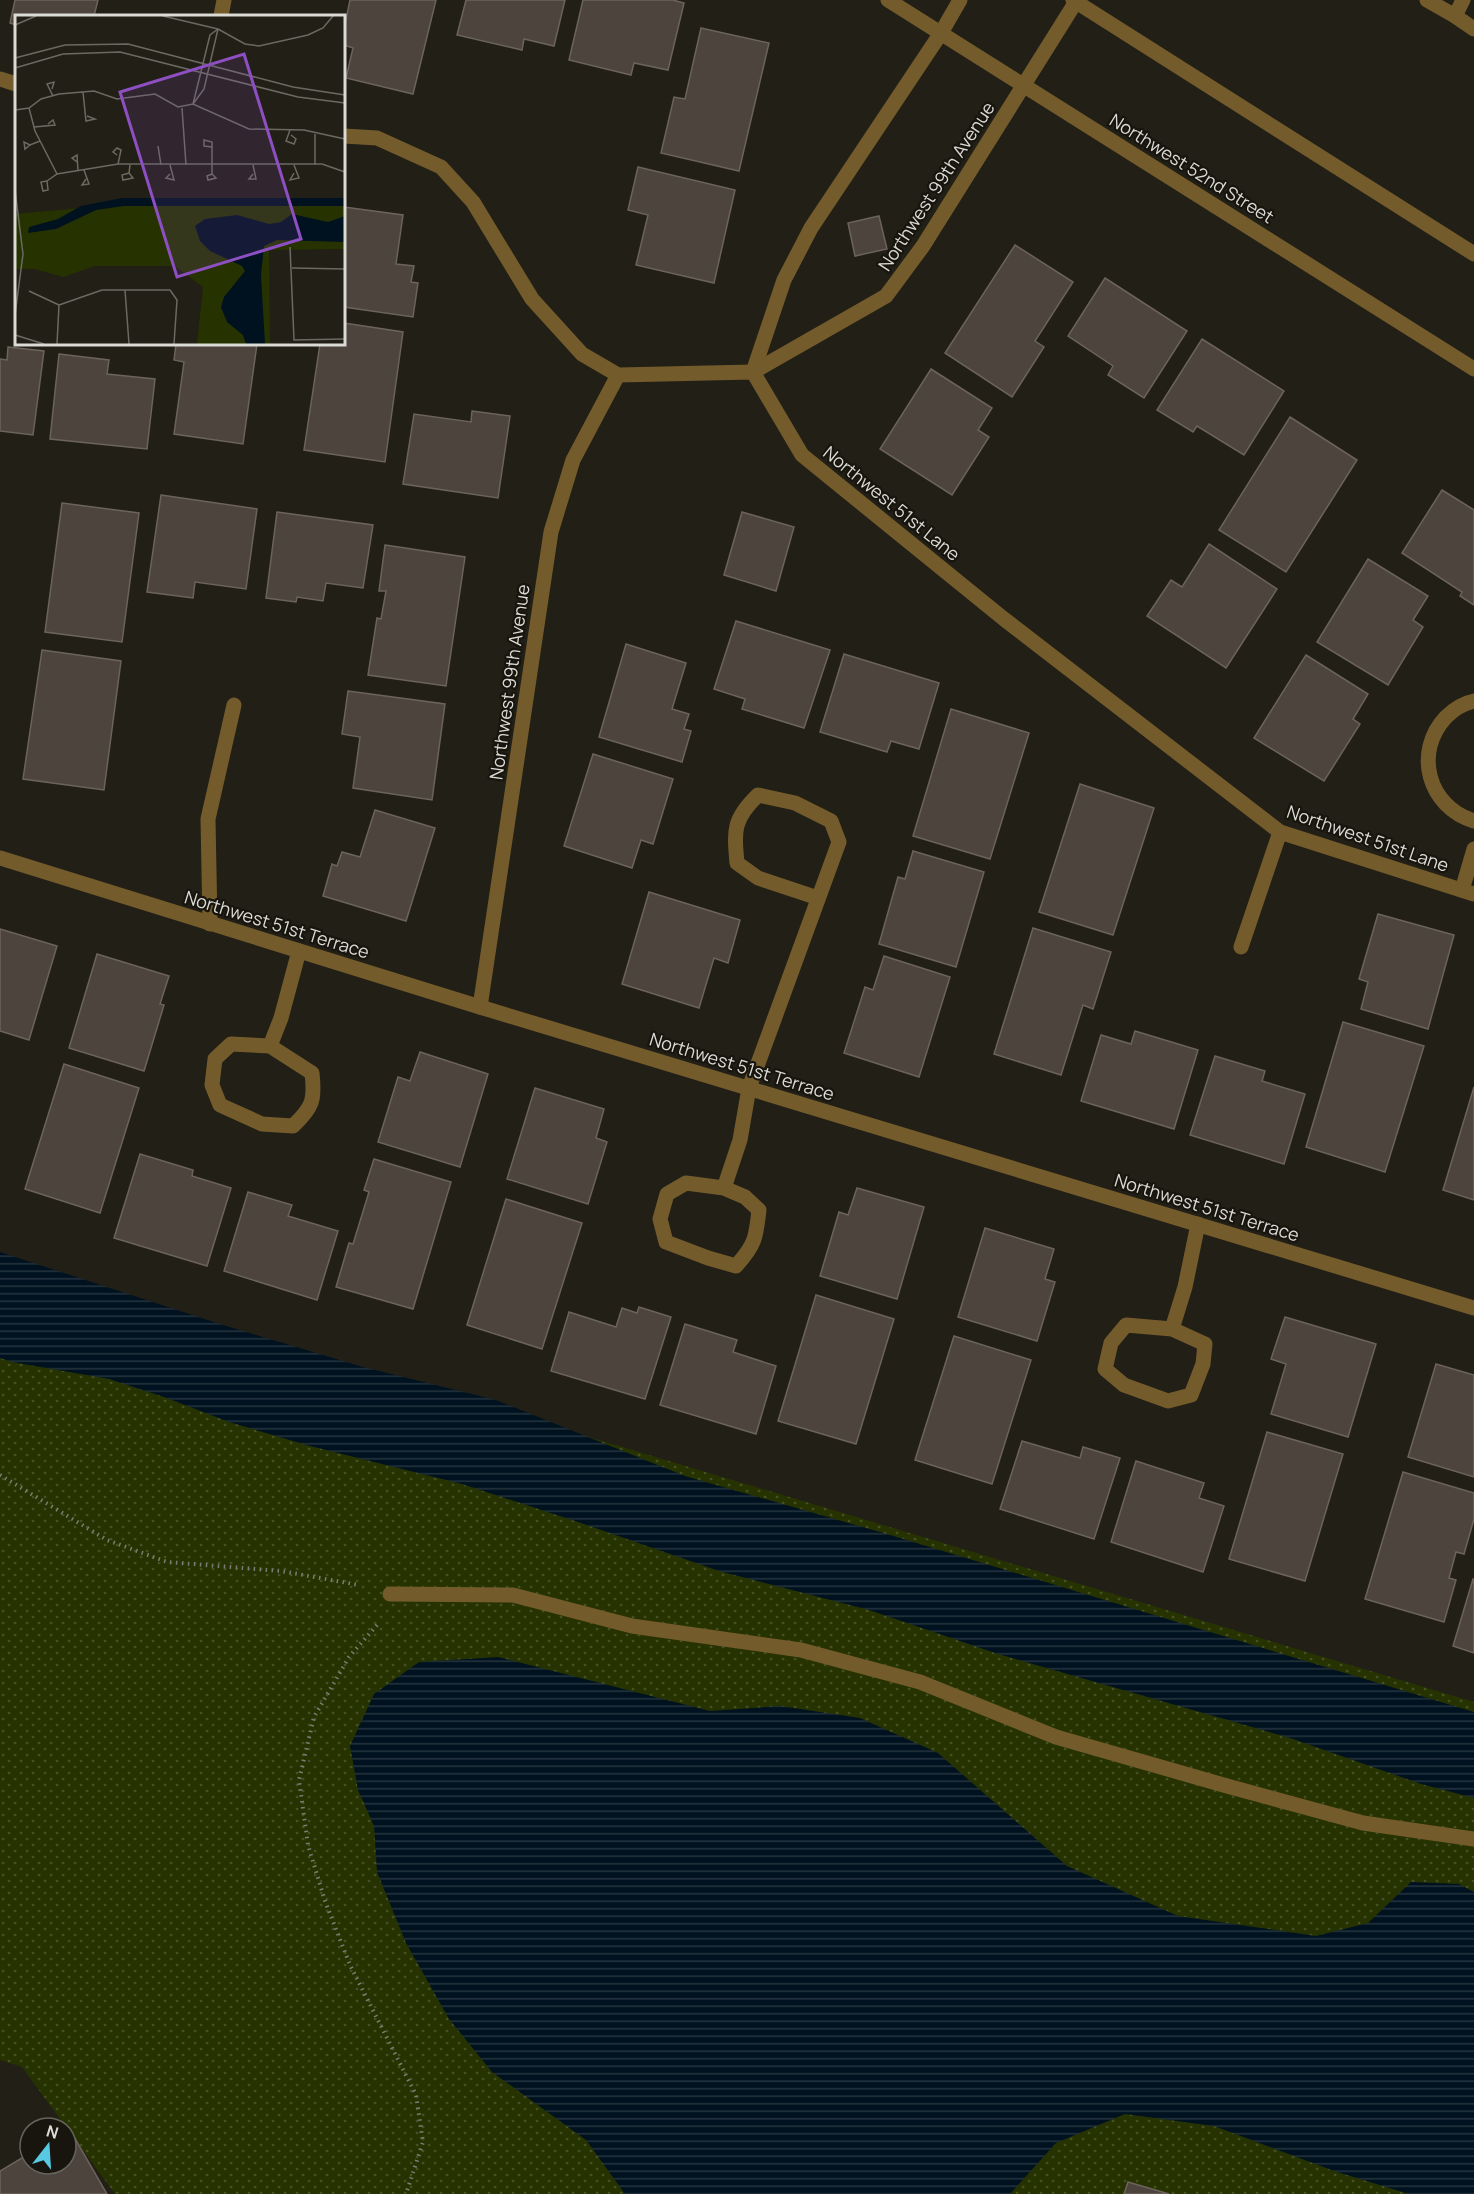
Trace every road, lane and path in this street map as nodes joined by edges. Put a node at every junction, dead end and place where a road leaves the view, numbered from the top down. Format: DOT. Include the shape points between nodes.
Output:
graph roads {
  1 [pos="224,0"];
  2 [pos="888,0"];
  3 [pos="960,0"];
  4 [pos="1427,0"];
  5 [pos="1463,0"];
  6 [pos="1075,1"];
  7 [pos="221,15"];
  8 [pos="1455,16"];
  9 [pos="1474,29"];
  10 [pos="941,33"];
  11 [pos="0,79"];
  12 [pos="15,84"];
  13 [pos="1024,85"];
  14 [pos="345,136"];
  15 [pos="1474,254"];
  16 [pos="1474,369"];
  17 [pos="753,372"];
  18 [pos="618,375"];
  19 [pos="1474,701"];
  20 [pos="234,705"];
  21 [pos="1474,821"];
  22 [pos="1280,832"];
  23 [pos="1474,849"];
  24 [pos="0,858"];
  25 [pos="1468,892"];
  26 [pos="818,898"];
  27 [pos="210,924"];
  28 [pos="1241,947"];
  29 [pos="299,951"];
  30 [pos="480,1007"];
  31 [pos="270,1046"];
  32 [pos="749,1088"];
  33 [pos="724,1188"];
  34 [pos="1198,1224"];
  35 [pos="1474,1308"];
  36 [pos="1172,1329"];
  37 [pos="0,1475"];
  38 [pos="390,1594"];
  39 [pos="1474,1839"];
  40 [pos="406,2194"];
  1 -- 7 [label="street"];
  2 -- 10 [label="street, Northwest 52nd Street"];
  3 -- 10 [label="street"];
  4 -- 8 [label="street"];
  5 -- 8 [label="street"];
  6 -- 13 [label="street, Northwest 99th Avenue"];
  6 -- 15 [label="street"];
  8 -- 9 [label="street"];
  10 -- 13 [label="street, Northwest 52nd Street"];
  10 -- 17 [label="street" via="811,228 784,280"];
  11 -- 12 [label="street"];
  13 -- 16 [label="street, Northwest 52nd Street"];
  13 -- 17 [label="street, Northwest 99th Avenue" via="923,246 886,296"];
  14 -- 18 [label="street" via="377,138 441,167 473,202 532,299 582,354"];
  17 -- 18 [label="street"];
  17 -- 22 [label="street, Northwest 51st Lane" via="802,455 1004,619"];
  18 -- 30 [label="street, Northwest 99th Avenue" via="573,460 551,532"];
  19 -- 21 [label="street" via="1452,711 1438,726 1427,766 1432,787 1444,804"];
  20 -- 27 [label="street" via="208,819"];
  22 -- 25 [label="street, Northwest 51st Lane"];
  22 -- 28 [label="street"];
  23 -- 25 [label="street"];
  24 -- 27 [label="street, Northwest 51st Terrace"];
  26 -- 26 [label="street" via="839,842 831,821 795,803 758,795 742,810 735,836 737,863 758,878"];
  26 -- 32 [label="street"];
  27 -- 29 [label="street, Northwest 51st Terrace"];
  29 -- 30 [label="street, Northwest 51st Terrace"];
  29 -- 31 [label="street"];
  30 -- 32 [label="street, Northwest 51st Terrace"];
  31 -- 31 [label="street" via="231,1044 216,1059 212,1085 220,1105 262,1124 293,1126 307,1112 314,1093 312,1073"];
  32 -- 33 [label="street" via="740,1140"];
  32 -- 34 [label="street, Northwest 51st Terrace"];
  33 -- 33 [label="street" via="686,1183 667,1194 660,1219 666,1242 736,1266 750,1250 759,1210 745,1197"];
  34 -- 35 [label="street, Northwest 51st Terrace"];
  34 -- 36 [label="street"];
  36 -- 36 [label="street" via="1126,1324 1111,1343 1105,1369 1124,1385 1168,1401 1191,1395 1203,1364 1205,1344"];
  37 -- 38 [label="path" via="107,1540 167,1562 281,1571 355,1583"];
  38 -- 39 [label="street" via="513,1595 632,1626 801,1650 920,1682 1056,1737 1227,1786 1363,1823"];
  38 -- 40 [label="path" via="388,1612 349,1657 315,1717 299,1780 308,1845 325,1901 350,1965 416,2095 423,2142"];
}
